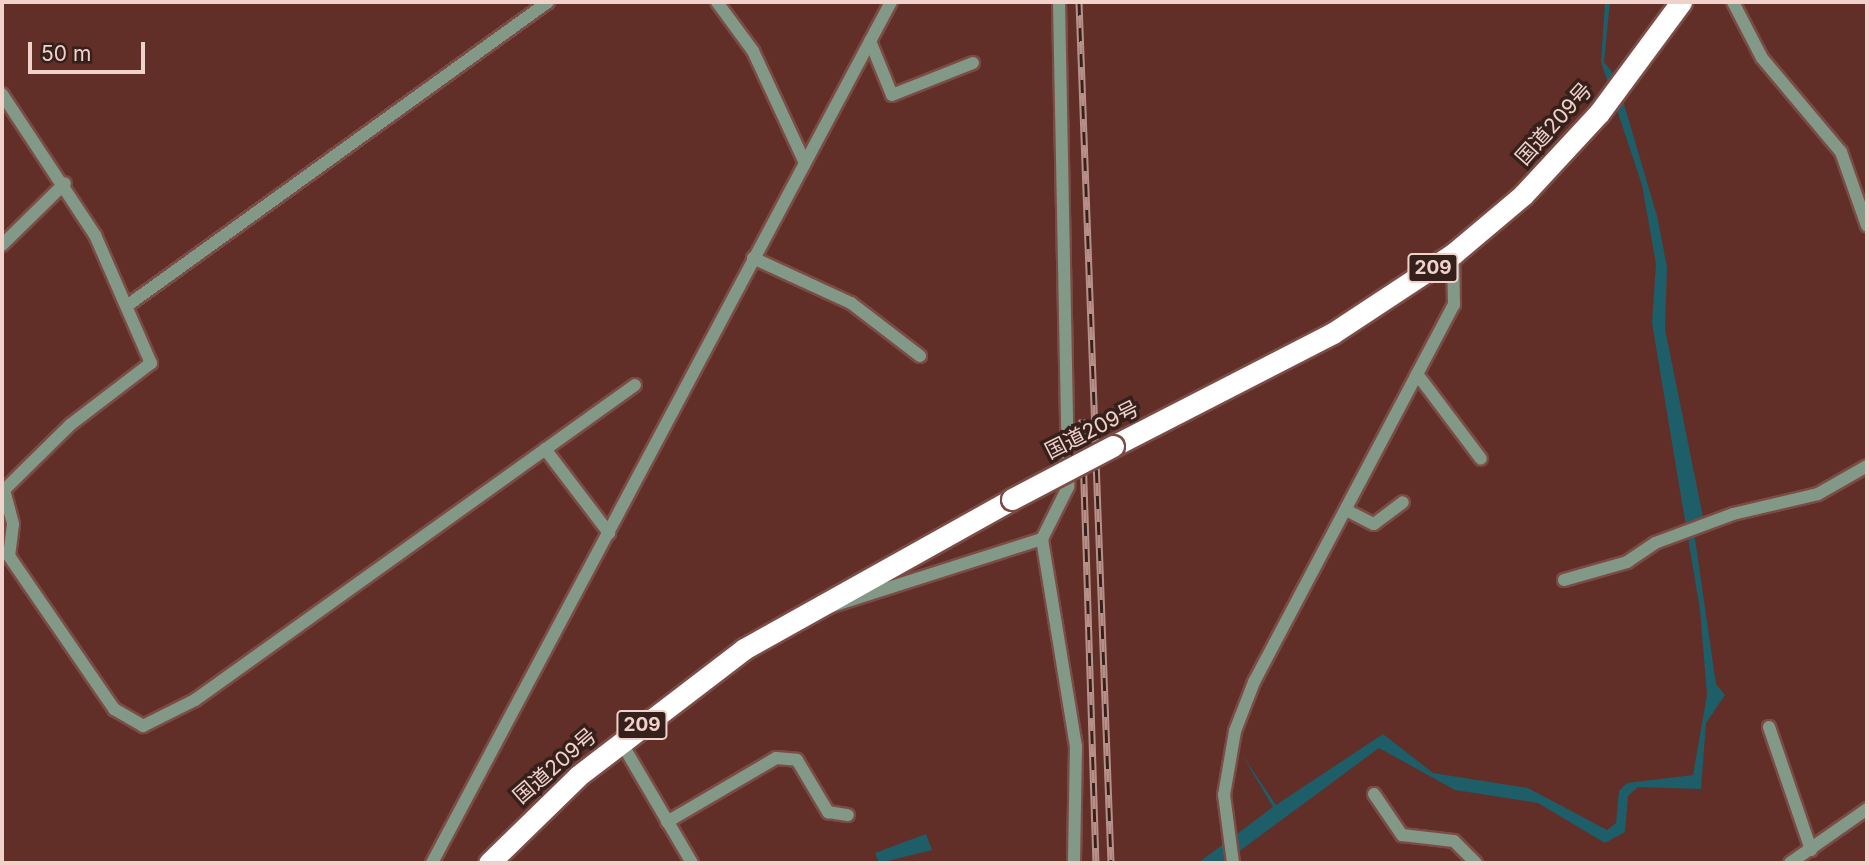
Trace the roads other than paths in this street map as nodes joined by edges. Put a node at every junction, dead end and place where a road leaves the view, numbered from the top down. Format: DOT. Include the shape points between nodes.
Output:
graph roads {
  1 [pos="548,2"];
  2 [pos="717,2"];
  3 [pos="891,2"];
  4 [pos="1059,2"];
  5 [pos="1681,2"];
  6 [pos="1733,2"];
  7 [pos="870,41"];
  8 [pos="973,63"];
  9 [pos="2,94"];
  10 [pos="805,163"];
  11 [pos="65,183"];
  12 [pos="1867,226"];
  13 [pos="2,245"];
  14 [pos="1453,254"];
  15 [pos="753,258"];
  16 [pos="128,305"];
  17 [pos="920,356"];
  18 [pos="1417,374"];
  19 [pos="635,385"];
  20 [pos="545,449"];
  21 [pos="1481,459"];
  22 [pos="1867,466"];
  23 [pos="1403,502"];
  24 [pos="1346,510"];
  25 [pos="609,533"];
  26 [pos="1042,539"];
  27 [pos="5,558"];
  28 [pos="1564,580"];
  29 [pos="811,608"];
  30 [pos="1769,727"];
  31 [pos="621,742"];
  32 [pos="1374,794"];
  33 [pos="1867,809"];
  34 [pos="848,815"];
  35 [pos="667,822"];
  36 [pos="1811,850"];
  37 [pos="1472,862"];
  38 [pos="432,863"];
  39 [pos="489,863"];
  40 [pos="692,863"];
  41 [pos="1074,863"];
  42 [pos="1233,863"];
  43 [pos="1790,863"];
  1 -- 16 [label="street"];
  2 -- 10 [label="street" via="753,51"];
  3 -- 7 [label="street"];
  4 -- 26 [label="street" via="1068,487"];
  5 -- 14 [label="highway, 国道209号 / 209" via="1600,113 1523,195"];
  6 -- 12 [label="street" via="1762,58 1841,152"];
  7 -- 8 [label="street" via="892,95"];
  7 -- 10 [label="street"];
  9 -- 11 [label="street"];
  10 -- 15 [label="street"];
  11 -- 13 [label="street"];
  11 -- 16 [label="street"];
  14 -- 18 [label="street" via="1454,305"];
  14 -- 29 [label="highway, 国道209号 / 209, bridge" via="1333,333"];
  15 -- 17 [label="street" via="851,303"];
  15 -- 25 [label="street"];
  16 -- 27 [label="street" via="151,363 70,425 4,489 13,524"];
  18 -- 21 [label="street"];
  18 -- 24 [label="street"];
  19 -- 20 [label="street"];
  20 -- 25 [label="street"];
  20 -- 27 [label="street" via="195,700 143,726 114,709"];
  22 -- 28 [label="street" via="1818,494 1733,514 1655,543 1627,562"];
  23 -- 24 [label="street" via="1374,524"];
  24 -- 42 [label="street" via="1235,731 1224,795"];
  25 -- 38 [label="street"];
  26 -- 29 [label="street" via="851,605"];
  26 -- 41 [label="street" via="1076,746"];
  29 -- 31 [label="highway, 国道209号 / 209" via="744,649"];
  30 -- 36 [label="street"];
  31 -- 35 [label="street"];
  31 -- 39 [label="highway, 国道209号 / 209"];
  32 -- 37 [label="street" via="1402,835 1454,841"];
  33 -- 36 [label="street"];
  34 -- 35 [label="street" via="828,812 797,760 776,758"];
  35 -- 40 [label="street"];
  36 -- 43 [label="street"];
}
